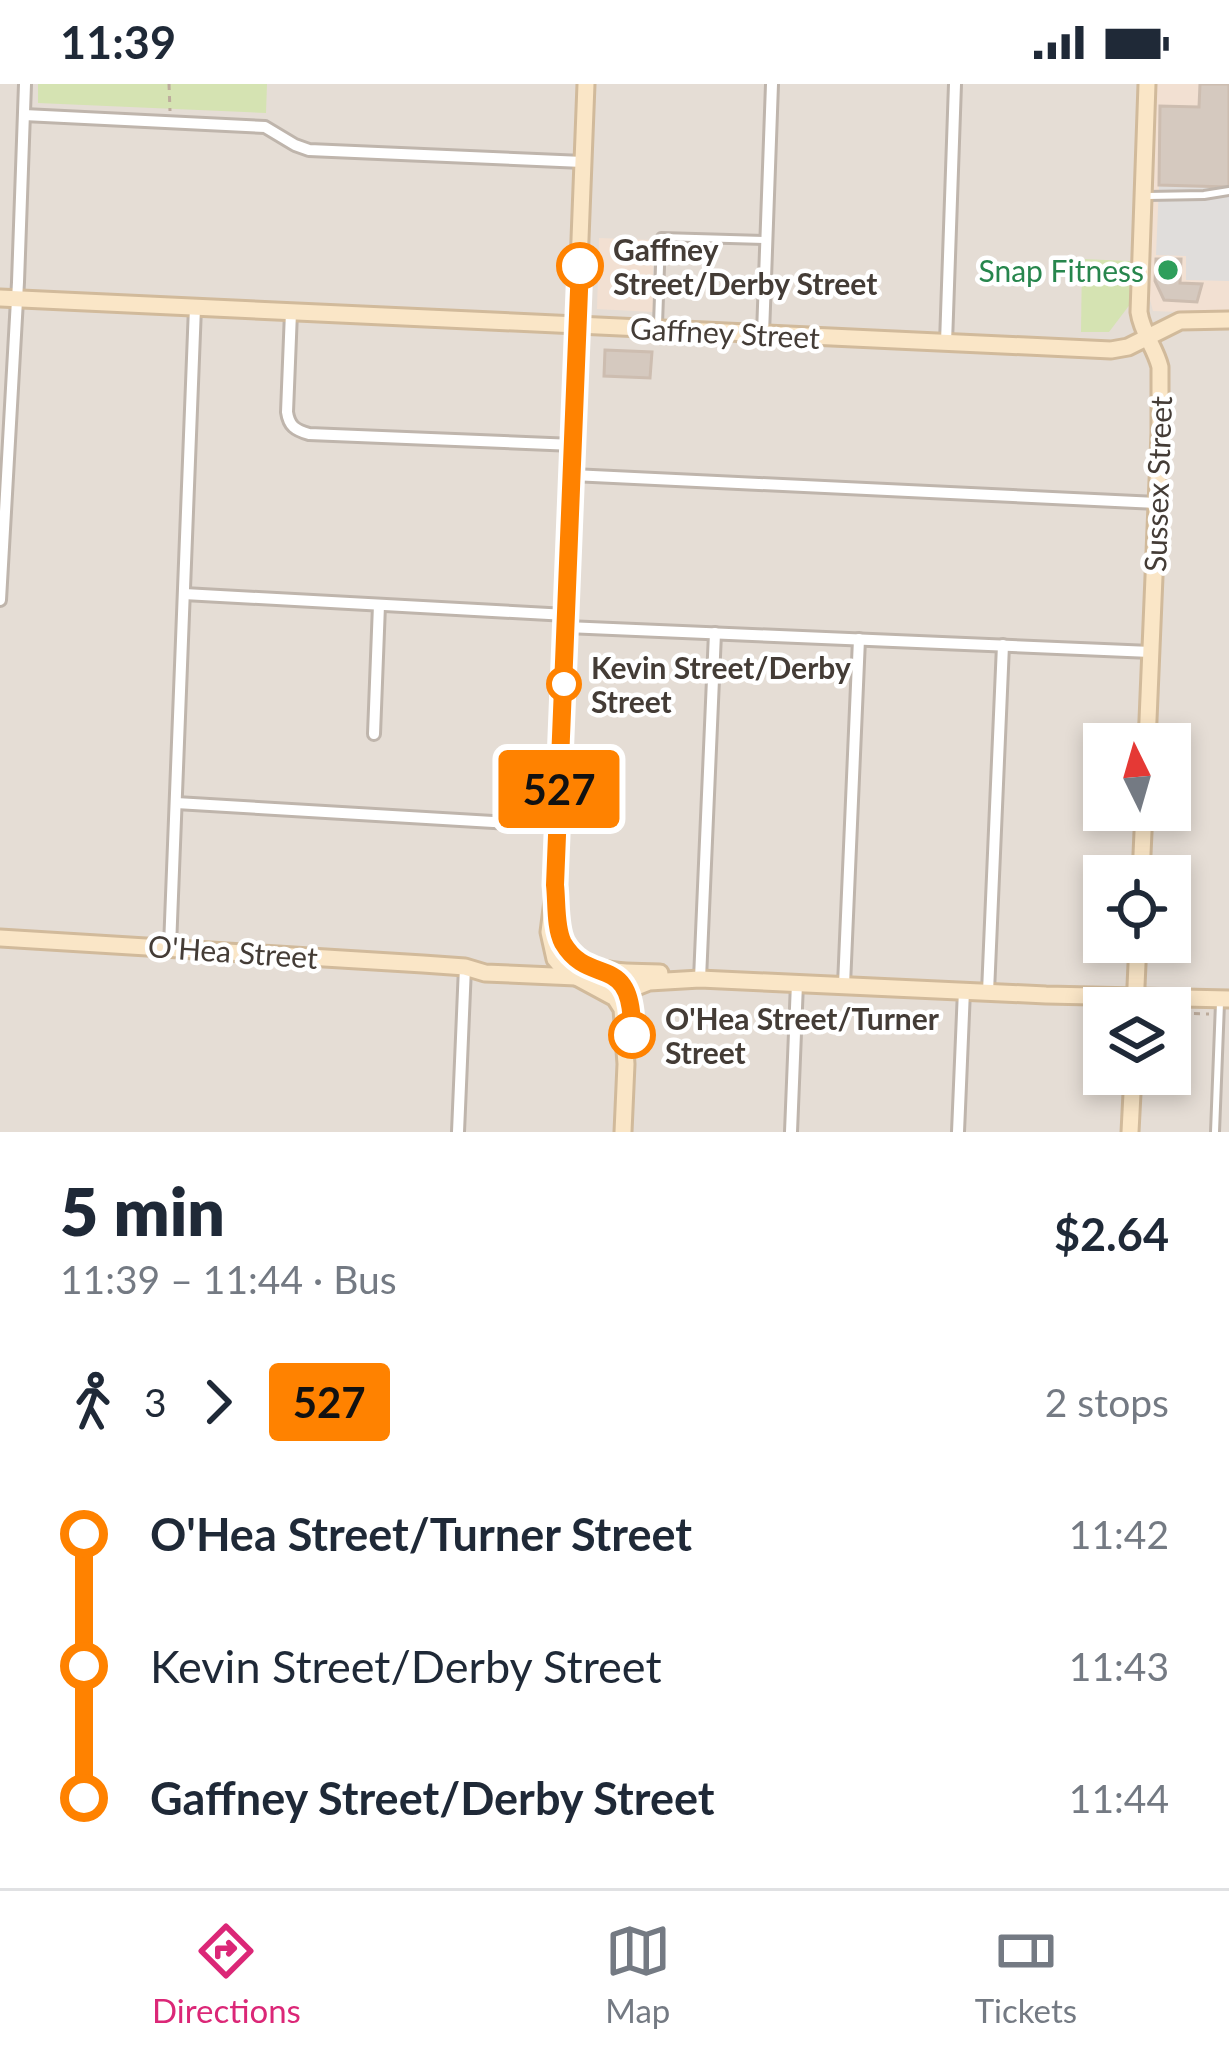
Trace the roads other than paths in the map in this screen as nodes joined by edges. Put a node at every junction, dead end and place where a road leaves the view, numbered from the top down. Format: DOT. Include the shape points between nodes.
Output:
graph roads {
  1 [pos="25,84"];
  2 [pos="586,84"];
  3 [pos="772,84"];
  4 [pos="956,84"];
  5 [pos="1147,84"];
  6 [pos="24,115"];
  7 [pos="583,162"];
  8 [pos="1229,191"];
  9 [pos="1143,196"];
  10 [pos="767,240"];
  11 [pos="8,298"];
  12 [pos="195,307"];
  13 [pos="290,311"];
  14 [pos="1229,320"];
  15 [pos="578,325"];
  16 [pos="658,328"];
  17 [pos="763,334"];
  18 [pos="1146,338"];
  19 [pos="946,343"];
  20 [pos="574,445"];
  21 [pos="572,475"];
  22 [pos="1157,503"];
  23 [pos="184,594"];
  24 [pos="0,600"];
  25 [pos="379,605"];
  26 [pos="566,621"];
  27 [pos="715,633"];
  28 [pos="859,639"];
  29 [pos="1003,646"];
  30 [pos="1151,652"];
  31 [pos="1148,723"];
  32 [pos="374,734"];
  33 [pos="176,803"];
  34 [pos="558,826"];
  35 [pos="555,885"];
  36 [pos="0,938"];
  37 [pos="170,947"];
  38 [pos="555,959"];
  39 [pos="465,967"];
  40 [pos="582,970"];
  41 [pos="607,971"];
  42 [pos="700,979"];
  43 [pos="797,983"];
  44 [pos="844,985"];
  45 [pos="964,990"];
  46 [pos="627,991"];
  47 [pos="604,992"];
  48 [pos="988,992"];
  49 [pos="1083,999"];
  50 [pos="1191,1004"];
  51 [pos="1223,1004"];
  52 [pos="626,1064"];
  53 [pos="1131,1095"];
  54 [pos="458,1132"];
  55 [pos="622,1132"];
  56 [pos="790,1132"];
  57 [pos="958,1132"];
  58 [pos="1130,1132"];
  59 [pos="1215,1132"];
  1 -- 6 [label="street"];
  2 -- 7 [label="street"];
  3 -- 10 [label="street"];
  4 -- 19 [label="street"];
  5 -- 9 [label="street, Sussex Street"];
  6 -- 7 [label="street" via="265,127 309,150"];
  6 -- 11 [label="street"];
  7 -- 15 [label="street"];
  8 -- 9 [label="lane"];
  9 -- 18 [label="street, Sussex Street" via="1139,312"];
  10 -- 16 [label="lane" via="661,237"];
  10 -- 17 [label="street"];
  11 -- 12 [label="street, Gaffney Street"];
  11 -- 24 [label="street"];
  12 -- 13 [label="street, Gaffney Street"];
  12 -- 23 [label="street"];
  13 -- 15 [label="street, Gaffney Street"];
  13 -- 20 [label="street" via="287,412 297,431"];
  14 -- 18 [label="street, Gaffney Street" via="1180,321"];
  15 -- 16 [label="street, Gaffney Street"];
  15 -- 20 [label="street"];
  16 -- 17 [label="street, Gaffney Street"];
  17 -- 19 [label="street, Gaffney Street"];
  18 -- 19 [label="street, Gaffney Street" via="1111,350"];
  18 -- 22 [label="street, Sussex Street" via="1160,367"];
  20 -- 21 [label="street"];
  21 -- 22 [label="street"];
  21 -- 26 [label="street"];
  22 -- 30 [label="street, Sussex Street"];
  23 -- 25 [label="street"];
  23 -- 33 [label="street"];
  25 -- 26 [label="street"];
  25 -- 32 [label="street"];
  26 -- 27 [label="street"];
  26 -- 34 [label="street"];
  27 -- 28 [label="street"];
  27 -- 42 [label="street"];
  28 -- 29 [label="street"];
  28 -- 44 [label="street"];
  29 -- 30 [label="street"];
  29 -- 48 [label="street"];
  30 -- 31 [label="street, Sussex Street"];
  33 -- 34 [label="street"];
  33 -- 37 [label="street"];
  34 -- 35 [label="street"];
  35 -- 38 [label="street"];
  35 -- 40 [label="street" via="560,937"];
  36 -- 37 [label="street, O'Hea Street"];
  37 -- 39 [label="street, O'Hea Street"];
  38 -- 39 [label="street, O'Hea Street"];
  38 -- 40 [label="street, O'Hea Street" via="566,956"];
  39 -- 40 [label="street, O'Hea Street"];
  39 -- 54 [label="street"];
  40 -- 41 [label="street"];
  40 -- 47 [label="street"];
  41 -- 42 [label="street"];
  41 -- 46 [label="street"];
  42 -- 43 [label="street"];
  42 -- 46 [label="street"];
  43 -- 44 [label="street"];
  43 -- 56 [label="street"];
  44 -- 45 [label="street"];
  45 -- 48 [label="street"];
  45 -- 57 [label="street"];
  46 -- 47 [label="street"];
  46 -- 52 [label="street" via="633,1011"];
  47 -- 52 [label="street" via="622,1009"];
  48 -- 49 [label="street"];
  50 -- 51 [label="street"];
  51 -- 59 [label="lane"];
  52 -- 55 [label="street"];
  53 -- 58 [label="street"];
}
